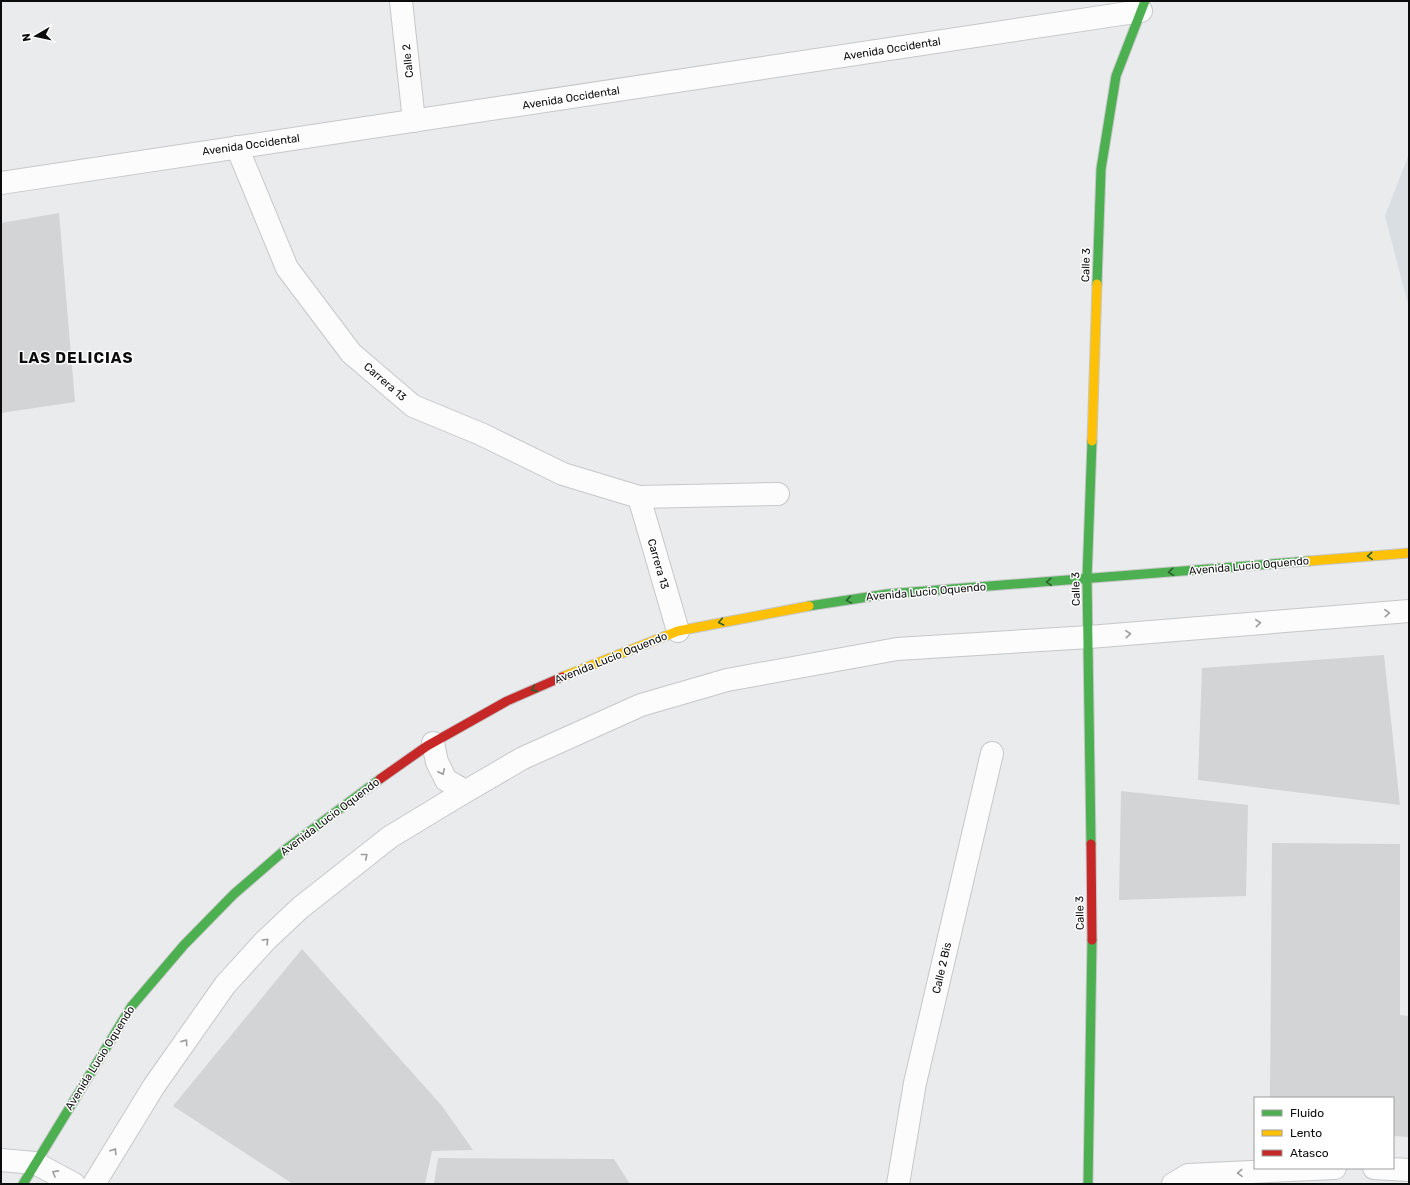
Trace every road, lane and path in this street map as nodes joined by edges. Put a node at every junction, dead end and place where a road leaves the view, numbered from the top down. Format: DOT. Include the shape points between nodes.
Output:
graph roads {
  1 [pos="401,1"];
  2 [pos="1143,6"];
  3 [pos="414,121"];
  4 [pos="238,147"];
  5 [pos="1,183"];
  6 [pos="778,494"];
  7 [pos="639,497"];
  8 [pos="1409,553"];
  9 [pos="1087,579"];
  10 [pos="1409,611"];
  11 [pos="678,631"];
  12 [pos="1089,637"];
  13 [pos="433,743"];
  14 [pos="992,752"];
  15 [pos="466,791"];
  16 [pos="1,1160"];
  17 [pos="35,1163"];
  18 [pos="1317,1169"];
  19 [pos="1392,1169"];
  20 [pos="1409,1170"];
  21 [pos="22,1184"];
  22 [pos="74,1184"];
  23 [pos="94,1184"];
  24 [pos="898,1184"];
  25 [pos="1088,1184"];
  26 [pos="1173,1184"];
  1 -- 3 [label="street, Calle 2"];
  2 -- 3 [label="street, Avenida Occidental"];
  2 -- 9 [label="street, Calle 3" via="1116,76 1101,169"];
  3 -- 4 [label="street, Avenida Occidental"];
  4 -- 5 [label="street, Avenida Occidental"];
  4 -- 7 [label="street, Carrera 13" via="287,268 351,352 413,406 481,434 562,474"];
  6 -- 7 [label="street, Carrera 13"];
  7 -- 11 [label="street, Carrera 13"];
  8 -- 9 [label="street, Avenida Lucio Oquendo, one-way"];
  9 -- 11 [label="street, Avenida Lucio Oquendo, one-way" via="887,594 780,610"];
  9 -- 12 [label="street, Calle 3"];
  12 -- 10 [label="street, one-way"];
  11 -- 13 [label="street, Avenida Lucio Oquendo, one-way" via="596,662 507,701"];
  12 -- 15 [label="street" via="897,649 727,680 641,705 524,758"];
  12 -- 25 [label="street, Calle 3" via="1092,925"];
  13 -- 15 [label="street, one-way" via="437,762 446,780"];
  13 -- 17 [label="street, Avenida Lucio Oquendo" via="365,789 286,849 234,894 184,945 131,1007"];
  14 -- 24 [label="street, Calle 2 Bis" via="915,1083"];
  23 -- 15 [label="street, one-way" via="154,1086 225,985 265,941 300,908 390,837"];
  16 -- 17 [label="street"];
  17 -- 21 [label="street, Avenida Lucio Oquendo"];
  22 -- 17 [label="street, one-way"];
  18 -- 26 [label="street, one-way" via="1188,1176"];
  19 -- 20 [label="street"];
}
